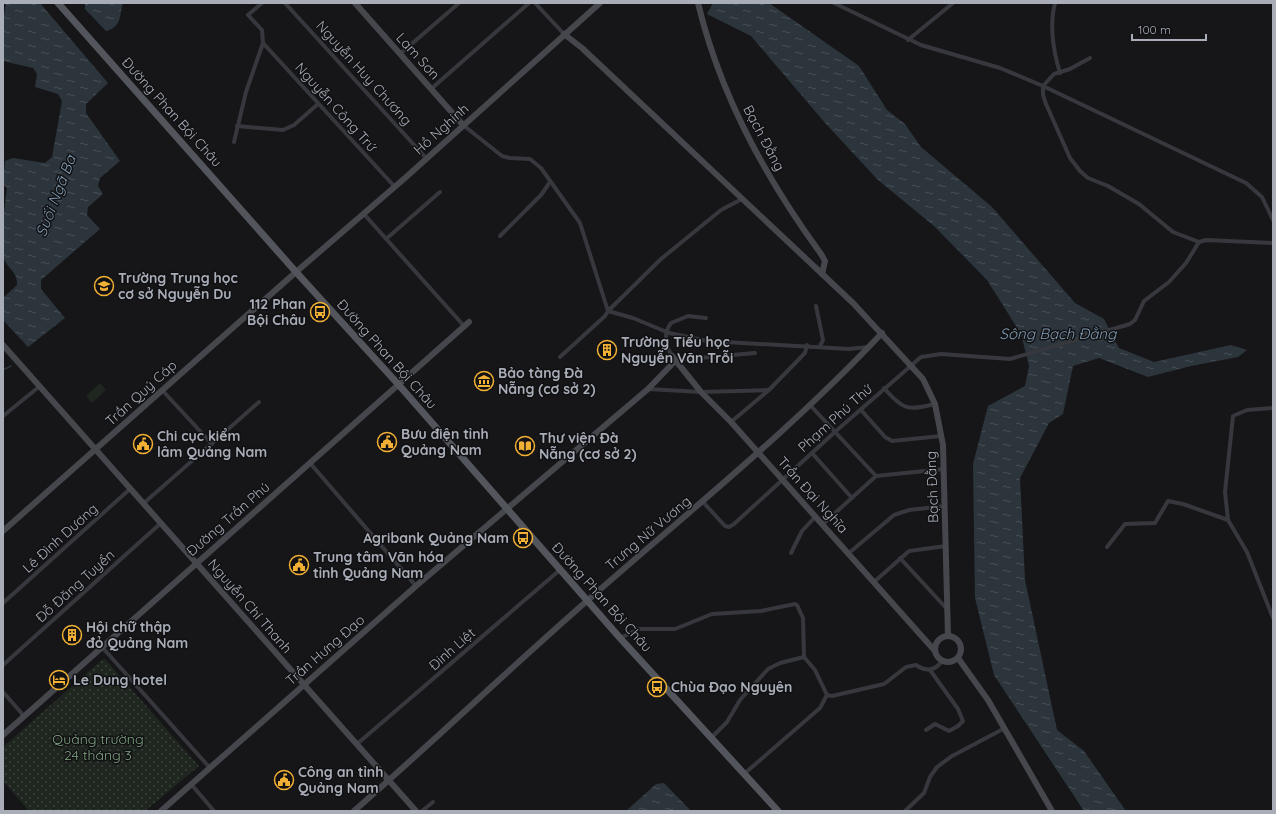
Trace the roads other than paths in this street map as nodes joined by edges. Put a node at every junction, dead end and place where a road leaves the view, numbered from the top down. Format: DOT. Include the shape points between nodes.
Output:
graph roads {
  1 [pos="58,3"];
  2 [pos="262,3"];
  3 [pos="285,3"];
  4 [pos="355,3"];
  5 [pos="459,3"];
  6 [pos="529,3"];
  7 [pos="535,3"];
  8 [pos="600,3"];
  9 [pos="698,3"];
  10 [pos="834,3"];
  11 [pos="953,3"];
  12 [pos="1055,3"];
  13 [pos="564,34"];
  14 [pos="908,40"];
  15 [pos="263,43"];
  16 [pos="400,54"];
  17 [pos="1090,58"];
  18 [pos="1060,73"];
  19 [pos="1043,86"];
  20 [pos="431,89"];
  21 [pos="318,104"];
  22 [pos="463,125"];
  23 [pos="237,126"];
  24 [pos="234,142"];
  25 [pos="426,158"];
  26 [pos="550,182"];
  27 [pos="394,186"];
  28 [pos="440,192"];
  29 [pos="742,199"];
  30 [pos="363,213"];
  31 [pos="1273,220"];
  32 [pos="500,236"];
  33 [pos="386,238"];
  34 [pos="1199,242"];
  35 [pos="1273,243"];
  36 [pos="296,272"];
  37 [pos="822,274"];
  38 [pos="816,306"];
  39 [pos="608,311"];
  40 [pos="706,318"];
  41 [pos="469,322"];
  42 [pos="464,326"];
  43 [pos="666,332"];
  44 [pos="882,333"];
  45 [pos="3,345"];
  46 [pos="807,345"];
  47 [pos="820,346"];
  48 [pos="869,346"];
  49 [pos="755,353"];
  50 [pos="560,357"];
  51 [pos="674,358"];
  52 [pos="911,365"];
  53 [pos="398,384"];
  54 [pos="40,386"];
  55 [pos="884,388"];
  56 [pos="648,389"];
  57 [pos="162,390"];
  58 [pos="769,390"];
  59 [pos="701,392"];
  60 [pos="259,402"];
  61 [pos="935,404"];
  62 [pos="810,405"];
  63 [pos="1273,408"];
  64 [pos="861,410"];
  65 [pos="3,416"];
  66 [pos="731,422"];
  67 [pos="836,431"];
  68 [pos="941,436"];
  69 [pos="212,444"];
  70 [pos="96,449"];
  71 [pos="757,452"];
  72 [pos="812,453"];
  73 [pos="310,463"];
  74 [pos="944,469"];
  75 [pos="876,476"];
  76 [pos="782,481"];
  77 [pos="131,488"];
  78 [pos="852,498"];
  79 [pos="703,502"];
  80 [pos="144,503"];
  81 [pos="945,506"];
  82 [pos="507,510"];
  83 [pos="816,516"];
  84 [pos="1228,520"];
  85 [pos="161,523"];
  86 [pos="823,524"];
  87 [pos="3,531"];
  88 [pos="946,546"];
  89 [pos="1107,547"];
  90 [pos="792,553"];
  91 [pos="849,553"];
  92 [pos="900,558"];
  93 [pos="197,563"];
  94 [pos="561,569"];
  95 [pos="874,582"];
  96 [pos="416,586"];
  97 [pos="587,600"];
  98 [pos="3,603"];
  99 [pos="947,609"];
  100 [pos="1273,618"];
  101 [pos="948,636"];
  102 [pos="620,638"];
  103 [pos="102,647"];
  104 [pos="935,651"];
  105 [pos="804,657"];
  106 [pos="958,658"];
  107 [pos="942,661"];
  108 [pos="3,665"];
  109 [pos="930,670"];
  110 [pos="303,685"];
  111 [pos="3,692"];
  112 [pos="827,695"];
  113 [pos="24,716"];
  114 [pos="1005,728"];
  115 [pos="926,730"];
  116 [pos="3,735"];
  117 [pos="711,738"];
  118 [pos="357,744"];
  119 [pos="210,768"];
  120 [pos="744,774"];
  121 [pos="389,780"];
  122 [pos="191,784"];
  123 [pos="433,802"];
  124 [pos="161,811"];
  125 [pos="214,811"];
  126 [pos="354,811"];
  127 [pos="416,811"];
  128 [pos="422,811"];
  129 [pos="778,811"];
  130 [pos="905,811"];
  131 [pos="1052,811"];
  1 -- 36 [label="main road, Đường Phan Bội Châu"];
  2 -- 15 [label="street" via="248,15 262,30"];
  3 -- 25 [label="street, Nguyễn Huy Chương"];
  4 -- 16 [label="street, Lam Sơn"];
  5 -- 16 [label="street"];
  6 -- 20 [label="street"];
  7 -- 13 [label="street"];
  8 -- 13 [label="street, Hồ Nghinh"];
  9 -- 37 [label="street, Bạch Đằng" via="720,74 748,140 825,261"];
  10 -- 14 [label="street"];
  11 -- 14 [label="street"];
  12 -- 18 [label="street" via="1052,19 1053,38"];
  13 -- 22 [label="street, Hồ Nghinh"];
  13 -- 29 [label="street, Bạch Đằng"];
  14 -- 19 [label="street" via="1000,68"];
  15 -- 21 [label="street, Nguyễn Công Trứ"];
  15 -- 23 [label="street"];
  16 -- 20 [label="street, Lam Sơn"];
  17 -- 18 [label="street"];
  18 -- 19 [label="street" via="1051,77"];
  19 -- 31 [label="street" via="1246,183 1260,194"];
  19 -- 34 [label="street" via="1044,99 1070,158 1080,171 1088,178 1108,186 1138,204 1173,232"];
  20 -- 22 [label="street, Lam Sơn"];
  21 -- 23 [label="street" via="294,125 283,130"];
  21 -- 27 [label="street, Nguyễn Công Trứ"];
  22 -- 25 [label="street, Hồ Nghinh"];
  22 -- 26 [label="street" via="502,156 534,161"];
  23 -- 24 [label="street"];
  25 -- 27 [label="street, Hồ Nghinh"];
  26 -- 32 [label="street" via="542,195"];
  26 -- 39 [label="street" via="580,223"];
  27 -- 30 [label="street, Hồ Nghinh"];
  28 -- 33 [label="street"];
  29 -- 37 [label="street, Bạch Đằng"];
  29 -- 39 [label="street" via="721,210 661,259"];
  30 -- 33 [label="street"];
  30 -- 36 [label="street, Hồ Nghinh"];
  33 -- 42 [label="street"];
  34 -- 35 [label="street" via="1206,240"];
  34 -- 52 [label="street" via="1186,263 1169,282 1144,301 1133,322 1010,359 926,355"];
  36 -- 53 [label="main road, Đường Phan Bội Châu"];
  36 -- 57 [label="street, Trần Quý Cáp"];
  37 -- 44 [label="street, Bạch Đằng"];
  38 -- 47 [label="street" via="822,340"];
  39 -- 43 [label="street"];
  39 -- 50 [label="street"];
  40 -- 43 [label="street" via="683,317 671,323"];
  41 -- 42 [label="street, Đường Trần Phú"];
  42 -- 53 [label="street, Đường Trần Phú"];
  43 -- 46 [label="street" via="707,341"];
  43 -- 51 [label="street" via="667,345"];
  44 -- 48 [label="street, Trưng Nữ Vương"];
  44 -- 52 [label="street, Bạch Đằng"];
  45 -- 54 [label="street, Nguyễn Chí Thanh"];
  46 -- 47 [label="street"];
  46 -- 58 [label="street" via="805,353"];
  47 -- 48 [label="street" via="849,349"];
  48 -- 62 [label="street, Trưng Nữ Vương"];
  49 -- 51 [label="street"];
  51 -- 56 [label="street, Trần Hưng Đạo"];
  51 -- 59 [label="street, Trần Đại Nghĩa"];
  52 -- 55 [label="street, Phạm Phú Thứ"];
  52 -- 61 [label="street, Bạch Đằng" via="923,379"];
  53 -- 73 [label="street, Đường Trần Phú"];
  53 -- 82 [label="main road, Đường Phan Bội Châu"];
  54 -- 65 [label="street"];
  54 -- 70 [label="street, Nguyễn Chí Thanh"];
  55 -- 61 [label="street" via="894,400 906,408 916,409"];
  55 -- 64 [label="street, Phạm Phú Thứ"];
  56 -- 59 [label="street"];
  56 -- 82 [label="street, Trần Hưng Đạo"];
  57 -- 69 [label="street"];
  57 -- 70 [label="street, Trần Quý Cáp"];
  58 -- 59 [label="street"];
  58 -- 66 [label="street"];
  59 -- 66 [label="street, Trần Đại Nghĩa"];
  60 -- 69 [label="street"];
  61 -- 68 [label="street, Bạch Đằng"];
  62 -- 67 [label="street"];
  62 -- 71 [label="street, Trưng Nữ Vương"];
  63 -- 84 [label="street" via="1247,410 1233,416 1225,492"];
  64 -- 67 [label="street, Phạm Phú Thứ"];
  64 -- 68 [label="street" via="885,437 892,441"];
  66 -- 71 [label="street, Trần Đại Nghĩa"];
  67 -- 72 [label="street, Phạm Phú Thứ"];
  67 -- 75 [label="street"];
  68 -- 74 [label="street, Bạch Đằng"];
  69 -- 80 [label="street"];
  70 -- 77 [label="street, Nguyễn Chí Thanh"];
  70 -- 87 [label="street, Trần Quý Cáp"];
  71 -- 76 [label="street, Trần Đại Nghĩa"];
  71 -- 79 [label="street, Trưng Nữ Vương"];
  72 -- 76 [label="street, Phạm Phú Thứ"];
  72 -- 78 [label="street"];
  73 -- 93 [label="street, Đường Trần Phú"];
  73 -- 96 [label="street"];
  74 -- 75 [label="street"];
  74 -- 81 [label="street, Bạch Đằng"];
  75 -- 78 [label="street"];
  76 -- 79 [label="street, Phạm Phú Thứ" via="729,527 725,526"];
  76 -- 83 [label="street, Trần Đại Nghĩa"];
  77 -- 80 [label="street, Nguyễn Chí Thanh"];
  77 -- 98 [label="street, Lê Đình Dương"];
  78 -- 86 [label="street"];
  79 -- 97 [label="street, Trưng Nữ Vương"];
  80 -- 85 [label="street, Nguyễn Chí Thanh"];
  81 -- 88 [label="street, Bạch Đằng"];
  81 -- 91 [label="street" via="909,510 894,515"];
  82 -- 94 [label="main road, Đường Phan Bội Châu"];
  82 -- 96 [label="street, Trần Hưng Đạo"];
  83 -- 86 [label="street, Trần Đại Nghĩa"];
  83 -- 90 [label="street" via="802,531"];
  84 -- 89 [label="street" via="1168,501 1155,523 1125,524"];
  84 -- 100 [label="street" via="1247,552"];
  85 -- 93 [label="street, Nguyễn Chí Thanh"];
  85 -- 108 [label="street, Đỗ Đăng Tuyển"];
  86 -- 91 [label="street, Trần Đại Nghĩa"];
  88 -- 92 [label="street" via="909,551"];
  88 -- 99 [label="street, Bạch Đằng"];
  91 -- 95 [label="street, Trần Đại Nghĩa"];
  92 -- 95 [label="street"];
  92 -- 99 [label="street"];
  93 -- 103 [label="street, Đường Trần Phú"];
  93 -- 110 [label="street, Nguyễn Chí Thanh"];
  94 -- 97 [label="main road, Đường Phan Bội Châu"];
  94 -- 118 [label="street, Đinh Liệt"];
  95 -- 104 [label="street, Trần Đại Nghĩa"];
  96 -- 110 [label="street, Trần Hưng Đạo"];
  97 -- 102 [label="main road, Đường Phan Bội Châu"];
  97 -- 121 [label="street, Trưng Nữ Vương"];
  99 -- 101 [label="street, Bạch Đằng"];
  101 -- 104 [label="street" via="937,642"];
  101 -- 106 [label="street" via="956,639 961,646"];
  102 -- 105 [label="street" via="639,629 675,629 712,614 761,611 795,604 798,605 803,618"];
  102 -- 117 [label="main road, Đường Phan Bội Châu"];
  103 -- 113 [label="street, Đường Trần Phú"];
  103 -- 119 [label="street"];
  104 -- 107 [label="street"];
  105 -- 112 [label="street" via="815,670"];
  105 -- 117 [label="street" via="780,663 768,670 740,700 727,722"];
  106 -- 107 [label="street" via="950,662"];
  106 -- 114 [label="street"];
  107 -- 109 [label="street"];
  109 -- 112 [label="street" via="911,665 896,673 884,684"];
  109 -- 115 [label="street" via="958,709 963,721 949,731 936,724"];
  110 -- 118 [label="street, Nguyễn Chí Thanh"];
  110 -- 119 [label="street, Trần Hưng Đạo"];
  111 -- 113 [label="street"];
  112 -- 120 [label="street" via="820,708"];
  113 -- 116 [label="street, Đường Trần Phú"];
  114 -- 130 [label="street" via="937,766 924,793"];
  114 -- 131 [label="street"];
  117 -- 120 [label="main road, Đường Phan Bội Châu"];
  118 -- 121 [label="street, Nguyễn Chí Thanh"];
  119 -- 122 [label="street, Trần Hưng Đạo"];
  120 -- 129 [label="main road, Đường Phan Bội Châu"];
  121 -- 126 [label="street, Trưng Nữ Vương"];
  121 -- 127 [label="street, Nguyễn Chí Thanh"];
  122 -- 124 [label="street, Trần Hưng Đạo"];
  122 -- 125 [label="street"];
  123 -- 128 [label="street"];
}
